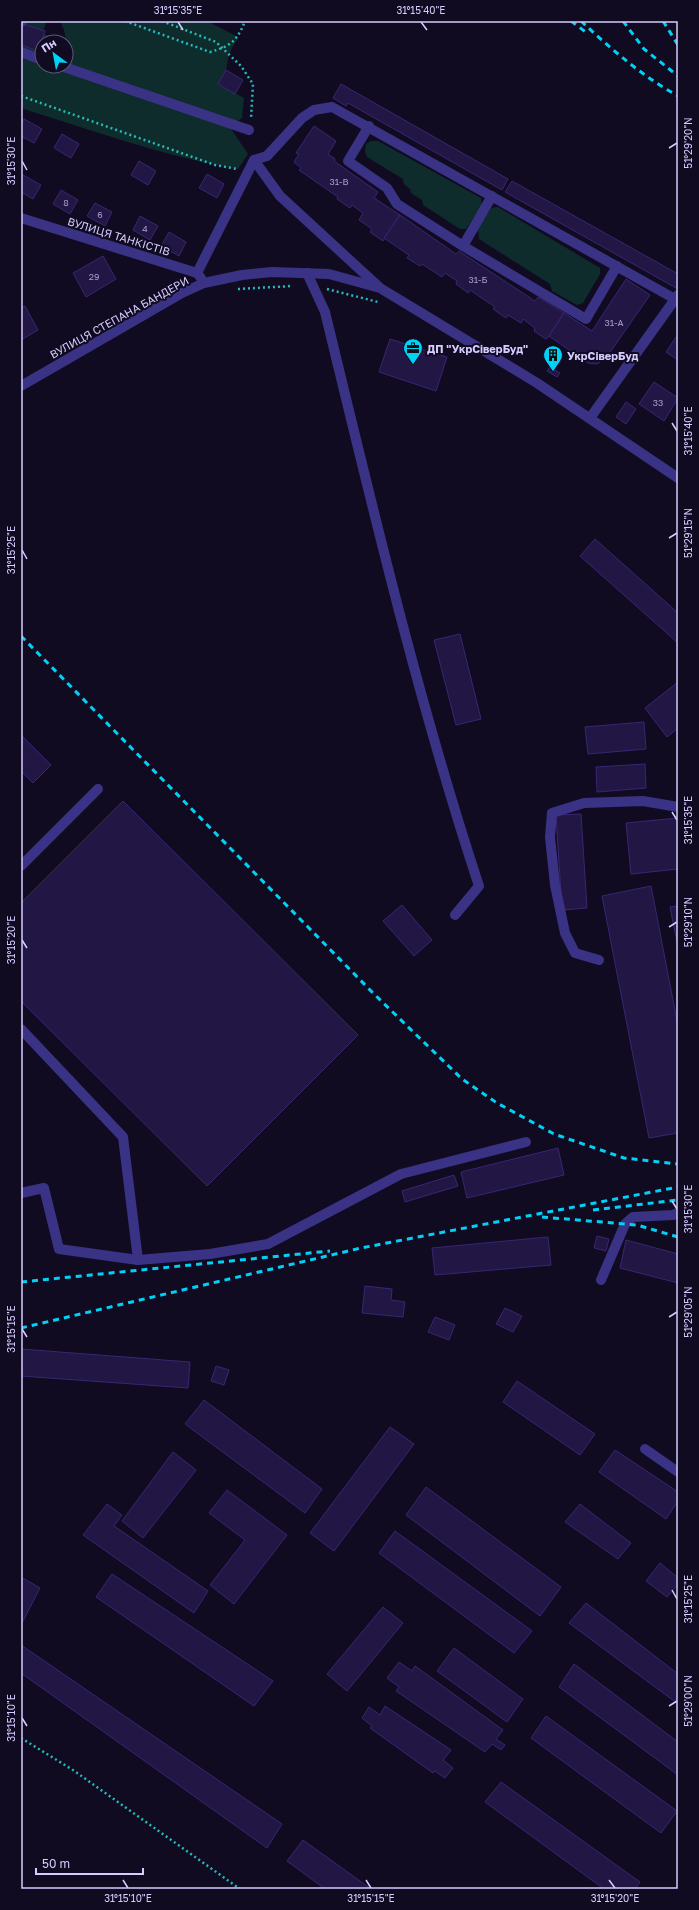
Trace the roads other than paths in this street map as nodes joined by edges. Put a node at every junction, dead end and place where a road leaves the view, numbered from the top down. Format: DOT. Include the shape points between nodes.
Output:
graph roads {
  1 [pos="21,52"];
  2 [pos="34,57"];
  3 [pos="74,70"];
  4 [pos="369,126"];
  5 [pos="249,130"];
  6 [pos="254,160"];
  7 [pos="492,196"];
  8 [pos="21,218"];
  9 [pos="463,246"];
  10 [pos="617,266"];
  11 [pos="197,273"];
  12 [pos="307,273"];
  13 [pos="204,283"];
  14 [pos="380,288"];
  15 [pos="676,297"];
  16 [pos="21,386"];
  17 [pos="590,418"];
  18 [pos="678,478"];
  19 [pos="98,789"];
  20 [pos="678,807"];
  21 [pos="21,866"];
  22 [pos="455,915"];
  23 [pos="599,960"];
  24 [pos="21,1029"];
  25 [pos="526,1142"];
  26 [pos="21,1193"];
  27 [pos="678,1212"];
  28 [pos="138,1260"];
  29 [pos="601,1280"];
  30 [pos="645,1449"];
  31 [pos="678,1472"];
  1 -- 2 [label="street"];
  3 -- 5 [label="street"];
  4 -- 6 [label="street" via="332,107 314,110 302,118 266,156"];
  4 -- 7 [label="street"];
  4 -- 9 [label="street" via="348,161 387,188 397,204"];
  6 -- 11 [label="street"];
  6 -- 14 [label="street" via="280,196"];
  7 -- 9 [label="street"];
  7 -- 10 [label="street"];
  8 -- 11 [label="street, ВУЛИЦЯ ТАНКІСТІВ"];
  9 -- 10 [label="street" via="586,319"];
  10 -- 15 [label="street"];
  11 -- 13 [label="street"];
  12 -- 13 [label="street, ВУЛИЦЯ СТЕПАНА БАНДЕРИ" via="249,274"];
  12 -- 14 [label="street, ВУЛИЦЯ СТЕПАНА БАНДЕРИ" via="329,274"];
  12 -- 22 [label="street" via="324,312 401,620 479,886"];
  13 -- 16 [label="street, ВУЛИЦЯ СТЕПАНА БАНДЕРИ" via="182,293"];
  14 -- 17 [label="street, ВУЛИЦЯ СТЕПАНА БАНДЕРИ"];
  15 -- 17 [label="street"];
  17 -- 18 [label="street, ВУЛИЦЯ СТЕПАНА БАНДЕРИ"];
  19 -- 21 [label="street"];
  20 -- 23 [label="street" via="643,801 584,803 552,813 550,837 555,885 565,933 575,953"];
  24 -- 28 [label="street" via="123,1137"];
  25 -- 28 [label="street" via="401,1174 268,1244 210,1254"];
  26 -- 28 [label="street" via="44,1188 59,1249"];
  27 -- 29 [label="street" via="672,1215 634,1217 625,1224"];
  30 -- 31 [label="street"];
}
